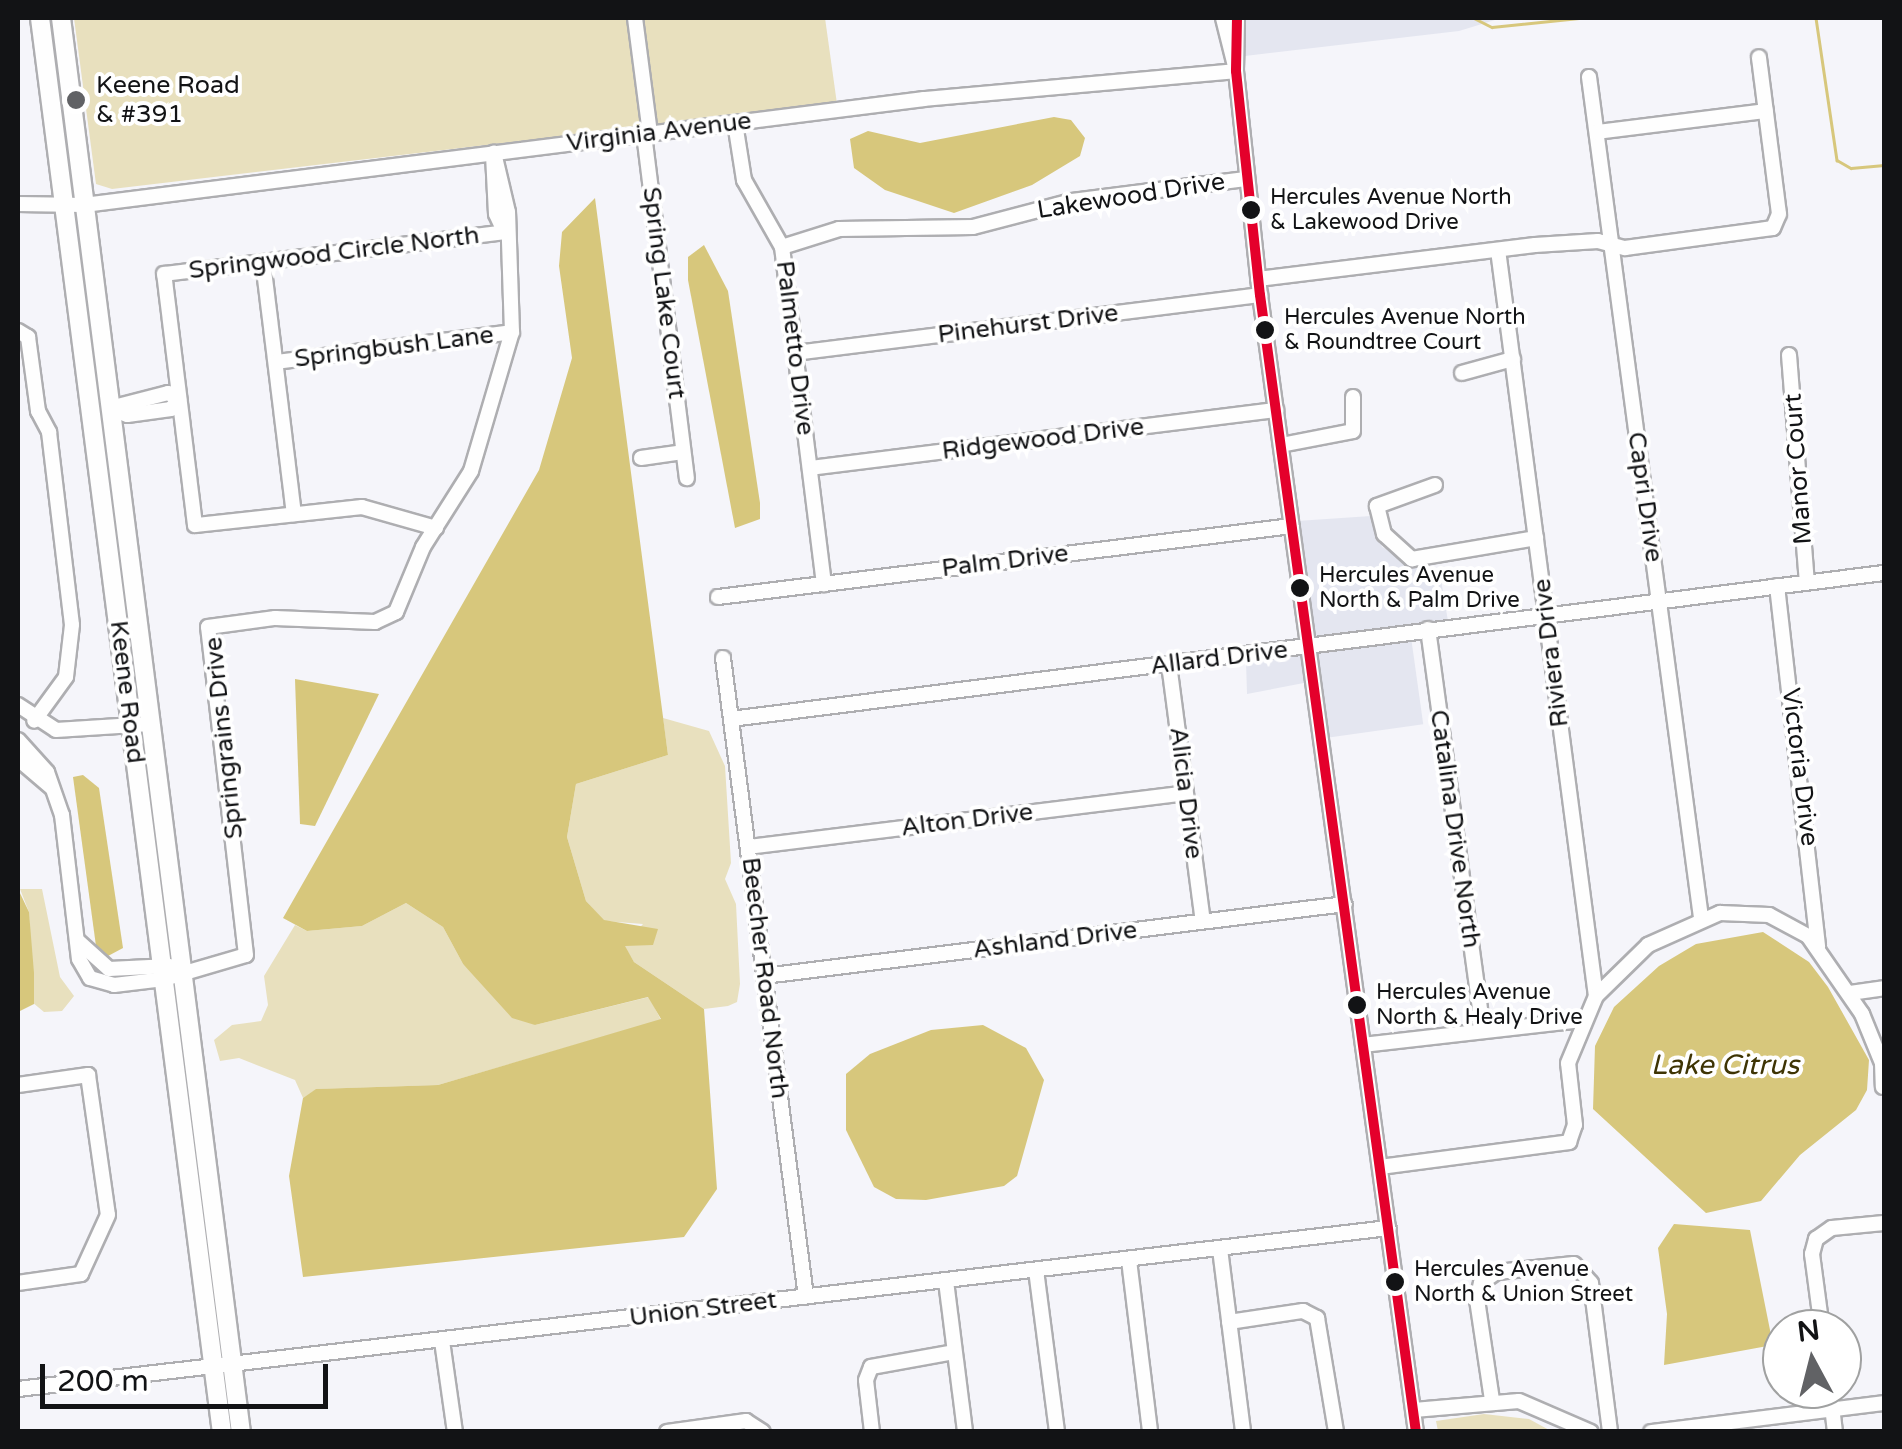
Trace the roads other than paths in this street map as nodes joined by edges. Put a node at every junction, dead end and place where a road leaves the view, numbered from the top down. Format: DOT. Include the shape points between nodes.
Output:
graph roads {
  1 [pos="43,18"];
  2 [pos="61,18"];
  3 [pos="636,18"];
  4 [pos="1223,18"];
  5 [pos="1237,18"];
  6 [pos="1759,56"];
  7 [pos="1236,71"];
  8 [pos="1589,77"];
  9 [pos="1766,111"];
  10 [pos="734,122"];
  11 [pos="1597,132"];
  12 [pos="647,134"];
  13 [pos="494,153"];
  14 [pos="1246,179"];
  15 [pos="18,204"];
  16 [pos="74,206"];
  17 [pos="504,232"];
  18 [pos="1612,244"];
  19 [pos="782,247"];
  20 [pos="1498,250"];
  21 [pos="264,262"];
  22 [pos="1259,287"];
  23 [pos="18,331"];
  24 [pos="512,332"];
  25 [pos="795,353"];
  26 [pos="1789,355"];
  27 [pos="1513,359"];
  28 [pos="276,362"];
  29 [pos="1462,373"];
  30 [pos="1353,398"];
  31 [pos="179,399"];
  32 [pos="110,408"];
  33 [pos="1276,410"];
  34 [pos="1281,445"];
  35 [pos="684,452"];
  36 [pos="642,458"];
  37 [pos="810,468"];
  38 [pos="687,478"];
  39 [pos="1436,485"];
  40 [pos="294,514"];
  41 [pos="1292,526"];
  42 [pos="436,528"];
  43 [pos="1536,538"];
  44 [pos="1884,573"];
  45 [pos="1806,582"];
  46 [pos="824,584"];
  47 [pos="1777,586"];
  48 [pos="718,597"];
  49 [pos="1659,601"];
  50 [pos="1547,614"];
  51 [pos="1428,630"];
  52 [pos="1309,646"];
  53 [pos="723,658"];
  54 [pos="1169,664"];
  55 [pos="18,705"];
  56 [pos="731,719"];
  57 [pos="34,721"];
  58 [pos="140,725"];
  59 [pos="18,740"];
  60 [pos="18,759"];
  61 [pos="52,788"];
  62 [pos="1186,794"];
  63 [pos="748,847"];
  64 [pos="1344,904"];
  65 [pos="1700,918"];
  66 [pos="1202,922"];
  67 [pos="1818,947"];
  68 [pos="182,969"];
  69 [pos="163,971"];
  70 [pos="764,976"];
  71 [pos="1884,988"];
  72 [pos="1850,994"];
  73 [pos="1596,996"];
  74 [pos="1582,1020"];
  75 [pos="1482,1029"];
  76 [pos="1363,1044"];
  77 [pos="18,1085"];
  78 [pos="1884,1087"];
  79 [pos="1380,1167"];
  80 [pos="1884,1223"];
  81 [pos="1389,1228"];
  82 [pos="1220,1249"];
  83 [pos="1129,1260"];
  84 [pos="1036,1270"];
  85 [pos="946,1281"];
  86 [pos="18,1283"];
  87 [pos="806,1297"];
  88 [pos="1819,1309"];
  89 [pos="1229,1322"];
  90 [pos="442,1341"];
  91 [pos="954,1352"];
  92 [pos="223,1365"];
  93 [pos="18,1388"];
  94 [pos="1492,1400"];
  95 [pos="1824,1409"];
  96 [pos="1414,1410"];
  97 [pos="222,1432"];
  98 [pos="233,1432"];
  99 [pos="241,1432"];
  100 [pos="454,1432"];
  101 [pos="667,1432"];
  102 [pos="763,1432"];
  103 [pos="872,1432"];
  104 [pos="965,1432"];
  105 [pos="1057,1432"];
  106 [pos="1150,1432"];
  107 [pos="1243,1432"];
  108 [pos="1336,1432"];
  109 [pos="1416,1432"];
  110 [pos="1591,1432"];
  111 [pos="1610,1432"];
  112 [pos="1651,1432"];
  1 -- 16 [label="main road"];
  2 -- 16 [label="main road, Keene Road"];
  3 -- 12 [label="street, Spring Lake Court"];
  4 -- 7 [label="street"];
  5 -- 7 [label="street"];
  6 -- 9 [label="street"];
  7 -- 10 [label="street, Virginia Avenue" via="1112,78"];
  7 -- 14 [label="street"];
  8 -- 11 [label="street, Capri Drive"];
  9 -- 11 [label="street"];
  9 -- 18 [label="street, Pinehurst Drive" via="1779,214 1768,230"];
  10 -- 12 [label="street, Virginia Avenue"];
  10 -- 19 [label="street, Palmetto Drive" via="744,180"];
  11 -- 18 [label="street, Capri Drive"];
  12 -- 13 [label="street, Virginia Avenue"];
  12 -- 35 [label="street, Spring Lake Court"];
  13 -- 16 [label="street, Virginia Avenue"];
  13 -- 17 [label="street, Springrains Drive" via="496,214"];
  14 -- 19 [label="street, Lakewood Drive" via="1072,200 973,227 839,229"];
  14 -- 22 [label="street"];
  15 -- 16 [label="street, Virginia Avenue"];
  16 -- 32 [label="main road, Keene Road"];
  16 -- 58 [label="main road, Keene Road"];
  17 -- 21 [label="street, Springwood Circle North"];
  17 -- 24 [label="street, Springrains Drive"];
  18 -- 20 [label="street, Pinehurst Drive"];
  18 -- 49 [label="street, Capri Drive"];
  19 -- 25 [label="street, Palmetto Drive"];
  20 -- 22 [label="street, Pinehurst Drive"];
  20 -- 27 [label="street, Riviera Drive"];
  21 -- 28 [label="street"];
  21 -- 31 [label="street, Springwood Circle North" via="164,274"];
  22 -- 25 [label="street, Pinehurst Drive"];
  22 -- 33 [label="street"];
  23 -- 57 [label="street" via="28,338 38,410 49,432 72,625 66,677"];
  24 -- 28 [label="street, Springbush Lane"];
  24 -- 42 [label="street, Springrains Drive" via="470,471"];
  25 -- 37 [label="street, Palmetto Drive"];
  26 -- 45 [label="street, Manor Court"];
  27 -- 29 [label="street"];
  27 -- 43 [label="street, Riviera Drive"];
  28 -- 40 [label="street"];
  30 -- 34 [label="street" via="1353,431"];
  31 -- 32 [label="street" via="168,393"];
  31 -- 40 [label="street" via="195,525"];
  32 -- 58 [label="main road, Keene Road"];
  33 -- 34 [label="street"];
  33 -- 37 [label="street, Ridgewood Drive"];
  34 -- 41 [label="street"];
  35 -- 36 [label="street"];
  35 -- 38 [label="street, Spring Lake Court"];
  37 -- 46 [label="street, Palmetto Drive"];
  39 -- 43 [label="street" via="1377,506 1384,534 1412,559"];
  40 -- 42 [label="street" via="362,507"];
  41 -- 46 [label="street, Palm Drive"];
  41 -- 52 [label="street"];
  42 -- 68 [label="street, Springrains Drive" via="387,618 275,618 208,627 248,948 234,962"];
  43 -- 50 [label="street, Riviera Drive"];
  44 -- 45 [label="street, Allard Drive"];
  45 -- 47 [label="street, Allard Drive"];
  46 -- 48 [label="street, Palm Drive"];
  47 -- 49 [label="street, Allard Drive"];
  47 -- 67 [label="street, Victoria Drive"];
  49 -- 50 [label="street, Allard Drive"];
  49 -- 65 [label="street, Capri Drive"];
  50 -- 51 [label="street, Allard Drive"];
  50 -- 73 [label="street, Riviera Drive"];
  51 -- 52 [label="street, Allard Drive"];
  51 -- 75 [label="street, Catalina Drive North"];
  52 -- 54 [label="street, Allard Drive"];
  52 -- 64 [label="street"];
  53 -- 56 [label="street, Beecher Road North"];
  54 -- 56 [label="street, Allard Drive"];
  54 -- 62 [label="street, Alicia Drive"];
  55 -- 57 [label="street"];
  56 -- 63 [label="street, Beecher Road North"];
  57 -- 58 [label="street" via="56,730"];
  58 -- 68 [label="main road, Keene Road"];
  58 -- 69 [label="main road, Keene Road"];
  59 -- 61 [label="street" via="40,761"];
  60 -- 61 [label="street"];
  61 -- 69 [label="street" via="66,830 81,965 96,982"];
  62 -- 63 [label="street, Alton Drive"];
  62 -- 66 [label="street, Alicia Drive"];
  63 -- 70 [label="street, Beecher Road North"];
  64 -- 66 [label="street, Ashland Drive"];
  64 -- 76 [label="street"];
  65 -- 67 [label="street" via="1769,915"];
  65 -- 73 [label="street" via="1648,945"];
  66 -- 70 [label="street, Ashland Drive"];
  67 -- 72 [label="street"];
  68 -- 69 [label="street"];
  68 -- 92 [label="main road, Keene Road"];
  69 -- 92 [label="main road, Keene Road"];
  70 -- 87 [label="street, Beecher Road North"];
  71 -- 72 [label="street"];
  72 -- 78 [label="street" via="1876,1046"];
  73 -- 74 [label="street"];
  74 -- 75 [label="street"];
  74 -- 79 [label="street" via="1566,1075 1575,1125 1569,1142"];
  75 -- 76 [label="street"];
  76 -- 79 [label="street"];
  77 -- 86 [label="street" via="88,1075 106,1222 80,1274"];
  79 -- 81 [label="street"];
  80 -- 88 [label="street" via="1832,1228 1816,1239"];
  81 -- 82 [label="street, Union Street"];
  81 -- 96 [label="street"];
  82 -- 83 [label="street, Union Street"];
  82 -- 89 [label="street"];
  83 -- 84 [label="street, Union Street"];
  83 -- 106 [label="street"];
  84 -- 85 [label="street, Union Street"];
  84 -- 105 [label="street"];
  85 -- 87 [label="street, Union Street"];
  85 -- 91 [label="street"];
  87 -- 90 [label="street, Union Street"];
  89 -- 107 [label="street"];
  89 -- 108 [label="street" via="1303,1311 1317,1318"];
  90 -- 92 [label="street, Union Street"];
  90 -- 100 [label="street"];
  91 -- 103 [label="street" via="871,1368 866,1380"];
  91 -- 104 [label="street"];
  92 -- 93 [label="street, Union Street"];
  92 -- 97 [label="main road"];
  92 -- 98 [label="main road"];
  92 -- 99 [label="main road"];
  94 -- 96 [label="street"];
  94 -- 110 [label="street" via="1518,1401"];
  94 -- 111 [label="street" via="1477,1300 1481,1282 1498,1272 1581,1267 1591,1283"];
  95 -- 112 [label="street"];
  96 -- 109 [label="street"];
  101 -- 102 [label="street" via="746,1421"];
}
